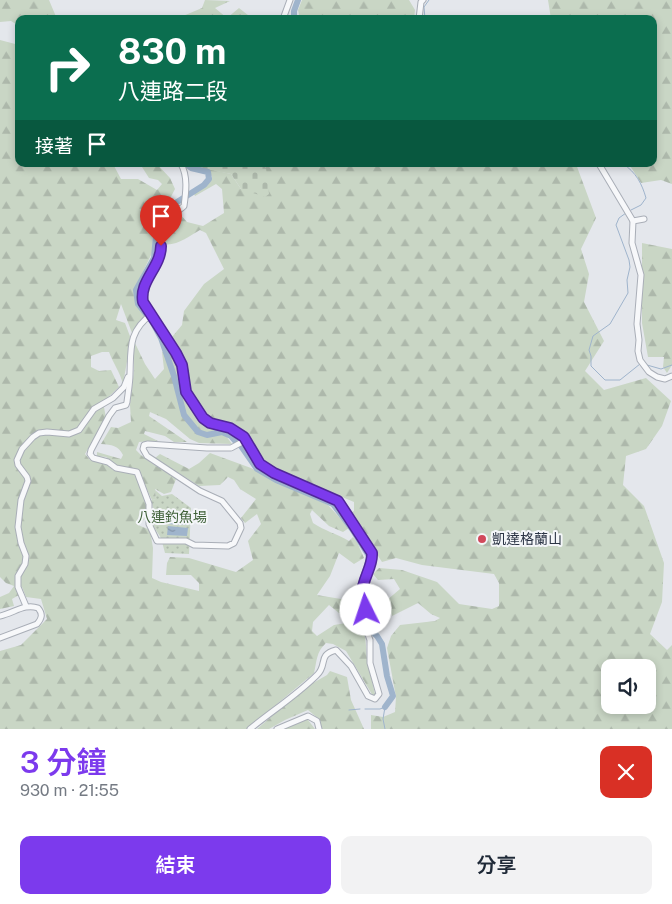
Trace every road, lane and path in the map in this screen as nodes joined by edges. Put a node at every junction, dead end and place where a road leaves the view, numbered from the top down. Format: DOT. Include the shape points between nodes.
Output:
graph roads {
  1 [pos="290,0"];
  2 [pos="424,0"];
  3 [pos="284,15"];
  4 [pos="419,15"];
  5 [pos="183,167"];
  6 [pos="601,167"];
  7 [pos="644,219"];
  8 [pos="633,221"];
  9 [pos="151,315"];
  10 [pos="130,366"];
  11 [pos="672,376"];
  12 [pos="246,440"];
  13 [pos="26,606"];
  14 [pos="0,616"];
  15 [pos="0,638"];
  16 [pos="250,729"];
  17 [pos="277,729"];
  18 [pos="319,729"];
  1 -- 3 [label="street"];
  2 -- 4 [label="street" via="420,2"];
  5 -- 9 [label="street" via="186,177 184,206 163,227 161,250 143,289 143,302"];
  6 -- 8 [label="street"];
  7 -- 8 [label="street"];
  8 -- 11 [label="street" via="632,243 641,275 638,351 643,365 657,378"];
  9 -- 10 [label="street" via="132,339"];
  9 -- 12 [label="street" via="182,365 186,392 198,413 210,423 230,428"];
  10 -- 12 [label="street" via="126,405 115,408 109,416 90,454 116,468 137,472 149,504 149,524 158,541 228,546 234,543 241,528 222,501 200,491 147,456 142,449 144,446 231,448"];
  10 -- 13 [label="street" via="124,387 94,409 79,430 69,434 39,433 22,449 17,460 28,481 21,500 18,527 26,556 18,576 18,587"];
  12 -- 16 [label="street" via="260,464 338,501 372,553 362,594 370,640 370,663 379,694 375,699 368,696 351,666 336,650 328,652 324,655 319,674"];
  13 -- 14 [label="street"];
  13 -- 15 [label="street" via="38,608 42,613 38,624"];
  17 -- 18 [label="street" via="308,716 317,721"];
}
